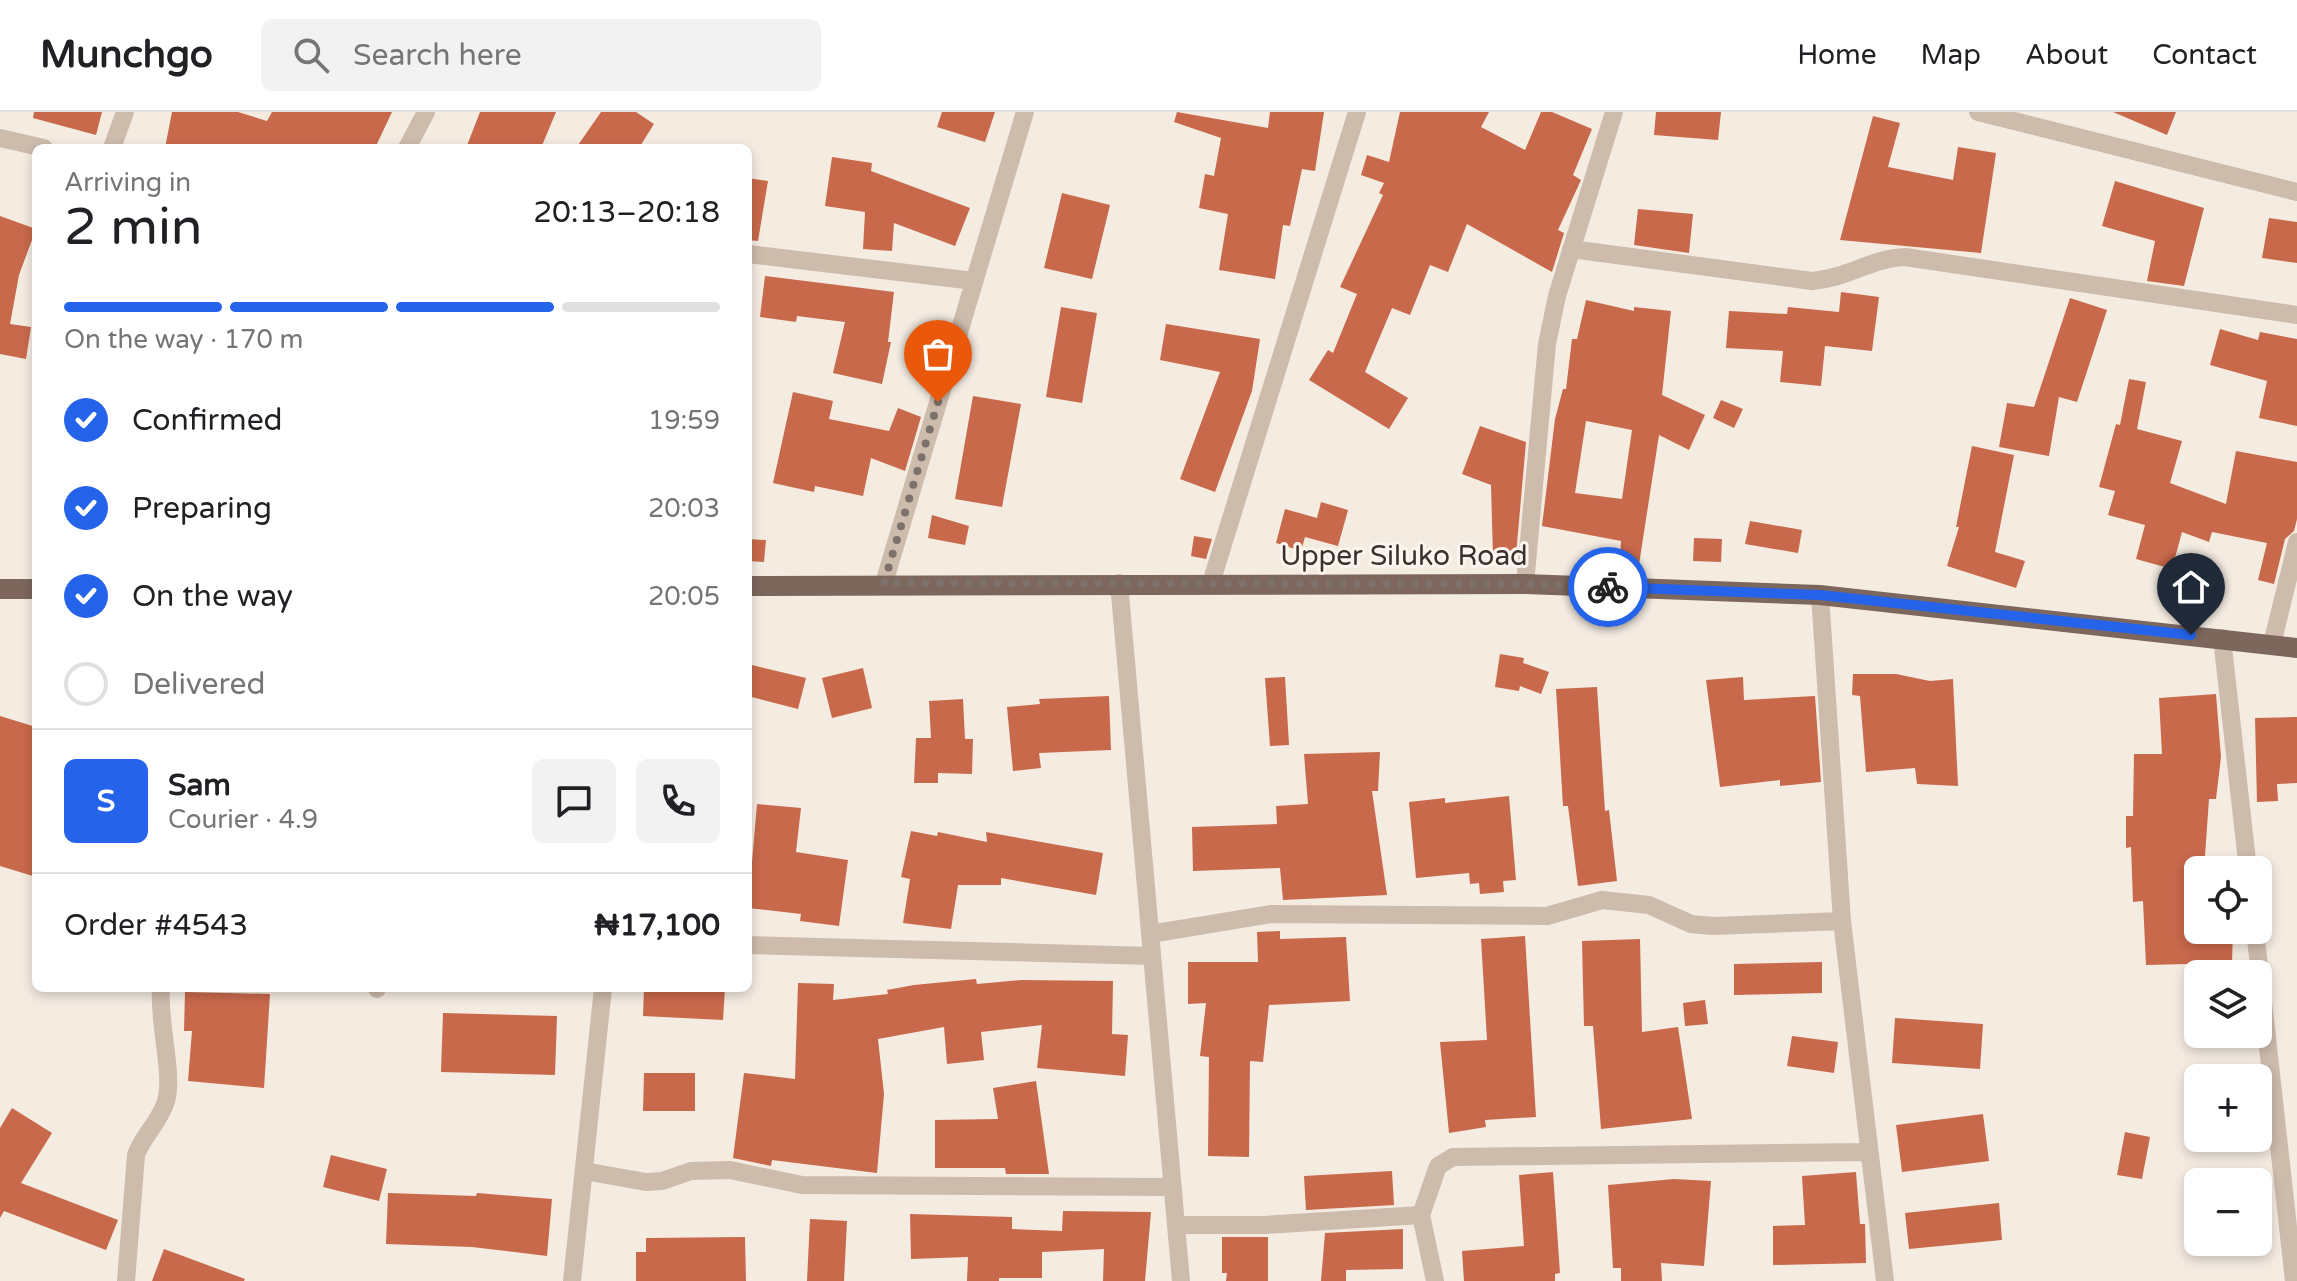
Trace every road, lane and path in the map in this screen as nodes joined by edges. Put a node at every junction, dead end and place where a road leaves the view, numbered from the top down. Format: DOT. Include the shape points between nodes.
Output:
graph roads {
  1 [pos="125,112"];
  2 [pos="426,112"];
  3 [pos="1025,112"];
  4 [pos="1357,112"];
  5 [pos="1614,112"];
  6 [pos="1978,112"];
  7 [pos="0,138"];
  8 [pos="113,144"];
  9 [pos="409,144"];
  10 [pos="32,145"];
  11 [pos="2297,192"];
  12 [pos="1571,249"];
  13 [pos="752,254"];
  14 [pos="974,281"];
  15 [pos="2297,315"];
  16 [pos="2297,542"];
  17 [pos="884,583"];
  18 [pos="1119,583"];
  19 [pos="1211,583"];
  20 [pos="1525,584"];
  21 [pos="752,586"];
  22 [pos="0,589"];
  23 [pos="32,589"];
  24 [pos="1820,595"];
  25 [pos="2222,638"];
  26 [pos="2272,644"];
  27 [pos="2297,648"];
  28 [pos="2246,856"];
  29 [pos="1842,921"];
  30 [pos="1150,934"];
  31 [pos="2257,944"];
  32 [pos="752,945"];
  33 [pos="1151,956"];
  34 [pos="161,992"];
  35 [pos="603,992"];
  36 [pos="1868,1152"];
  37 [pos="2289,1161"];
  38 [pos="584,1171"];
  39 [pos="1172,1187"];
  40 [pos="1421,1215"];
  41 [pos="1177,1225"];
  42 [pos="126,1281"];
  43 [pos="572,1281"];
  44 [pos="1181,1281"];
  45 [pos="1435,1281"];
  46 [pos="1885,1281"];
  47 [pos="2294,1281"];
  1 -- 8 [label="street"];
  2 -- 9 [label="street"];
  3 -- 14 [label="street"];
  4 -- 19 [label="street"];
  5 -- 12 [label="street"];
  6 -- 11 [label="street"];
  7 -- 10 [label="street"];
  12 -- 15 [label="street" via="1812,281 1905,257"];
  12 -- 20 [label="street" via="1540,385"];
  13 -- 14 [label="street"];
  14 -- 17 [label="street"];
  16 -- 26 [label="street"];
  17 -- 18 [label="main road, Upper Siluko Road"];
  17 -- 21 [label="main road, Upper Siluko Road"];
  18 -- 19 [label="main road, Upper Siluko Road"];
  18 -- 30 [label="street"];
  19 -- 20 [label="main road, Upper Siluko Road"];
  20 -- 24 [label="main road, Upper Siluko Road"];
  22 -- 23 [label="main road"];
  24 -- 25 [label="main road, Upper Siluko Road"];
  24 -- 29 [label="street"];
  25 -- 26 [label="main road, Upper Siluko Road"];
  25 -- 28 [label="street"];
  26 -- 27 [label="main road, Upper Siluko Road"];
  29 -- 30 [label="street" via="1691,924 1649,905 1602,900 1547,916 1272,914"];
  29 -- 36 [label="street"];
  30 -- 33 [label="street"];
  31 -- 37 [label="street"];
  32 -- 33 [label="street"];
  33 -- 39 [label="street"];
  34 -- 42 [label="street" via="170,1081 159,1117 136,1155"];
  35 -- 38 [label="street"];
  36 -- 40 [label="street" via="1453,1157 1438,1166"];
  36 -- 46 [label="street"];
  37 -- 47 [label="street"];
  38 -- 39 [label="street" via="646,1182 691,1171 730,1170 802,1185"];
  38 -- 43 [label="street"];
  39 -- 41 [label="street"];
  40 -- 41 [label="street"];
  40 -- 45 [label="street"];
  41 -- 44 [label="street"];
}
